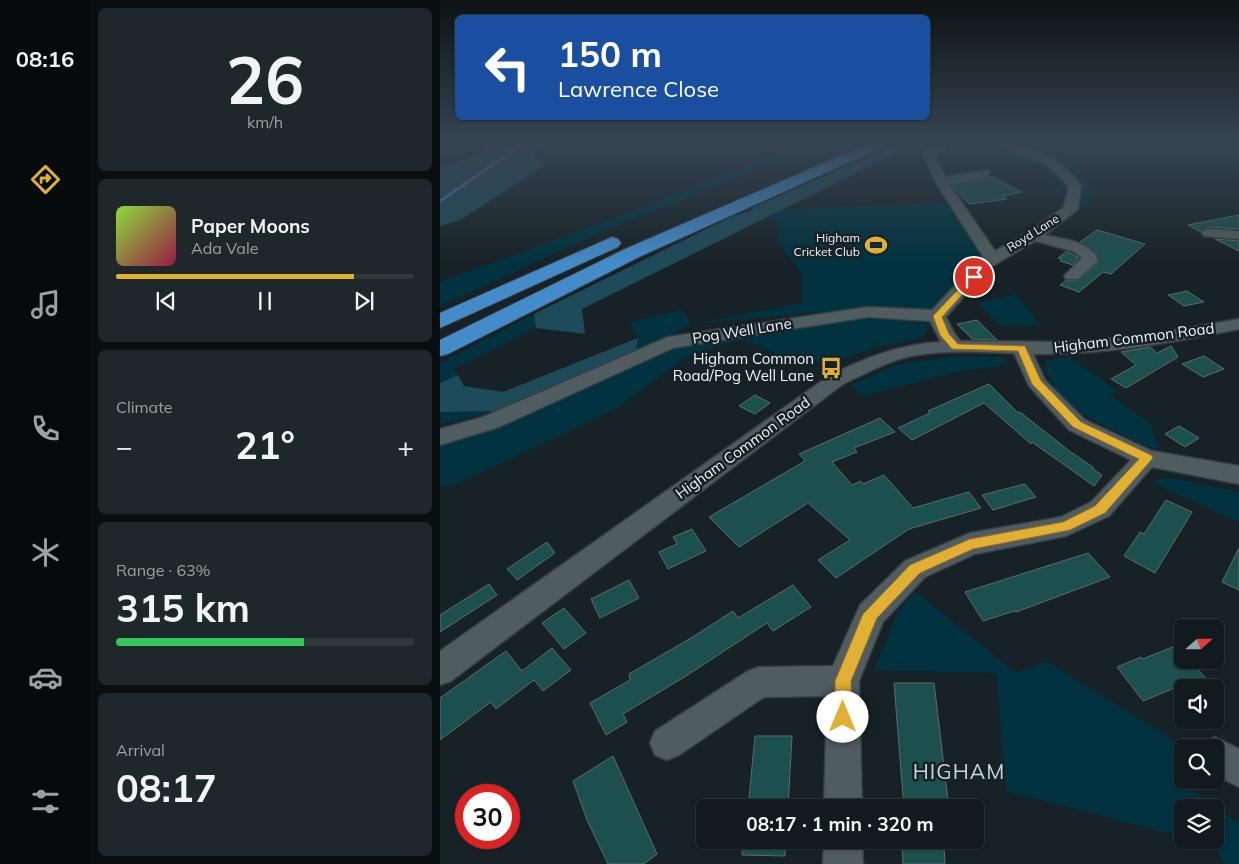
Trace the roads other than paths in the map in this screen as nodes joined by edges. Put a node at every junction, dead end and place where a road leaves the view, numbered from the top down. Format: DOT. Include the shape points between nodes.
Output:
graph roads {
  1 [pos="788,183"];
  2 [pos="943,183"];
  3 [pos="1073,183"];
  4 [pos="1208,233"];
  5 [pos="1239,234"];
  6 [pos="628,236"];
  7 [pos="1033,236"];
  8 [pos="992,258"];
  9 [pos="1072,276"];
  10 [pos="937,316"];
  11 [pos="440,321"];
  12 [pos="1239,324"];
  13 [pos="955,347"];
  14 [pos="1021,348"];
  15 [pos="440,349"];
  16 [pos="440,437"];
  17 [pos="1147,458"];
  18 [pos="1239,475"];
  19 [pos="440,670"];
  20 [pos="843,681"];
  21 [pos="667,742"];
  22 [pos="1224,760"];
  23 [pos="1239,769"];
  24 [pos="843,799"];
  25 [pos="843,849"];
  26 [pos="843,864"];
  1 -- 15 [label="highway" via="632,253"];
  2 -- 8 [label="street"];
  3 -- 7 [label="street, Royd Lane" via="1071,209"];
  4 -- 5 [label="street"];
  6 -- 11 [label="highway"];
  7 -- 8 [label="street, Royd Lane"];
  7 -- 9 [label="street" via="1078,248 1090,256 1090,261"];
  8 -- 10 [label="street, Royd Lane"];
  10 -- 13 [label="street" via="945,335"];
  10 -- 16 [label="street, Pog Well Lane" via="868,312 668,343 490,422"];
  12 -- 14 [label="street, Higham Common Road" via="1105,344"];
  13 -- 14 [label="street, Higham Common Road"];
  13 -- 19 [label="street, Higham Common Road" via="910,351 874,360 836,380"];
  14 -- 17 [label="street" via="1036,382 1077,425"];
  17 -- 18 [label="street"];
  17 -- 20 [label="street" via="1100,510 1066,526 970,544 915,569 871,614"];
  20 -- 21 [label="street" via="759,682"];
  20 -- 24 [label="street"];
  22 -- 23 [label="street"];
  25 -- 26 [label="street"];
}
